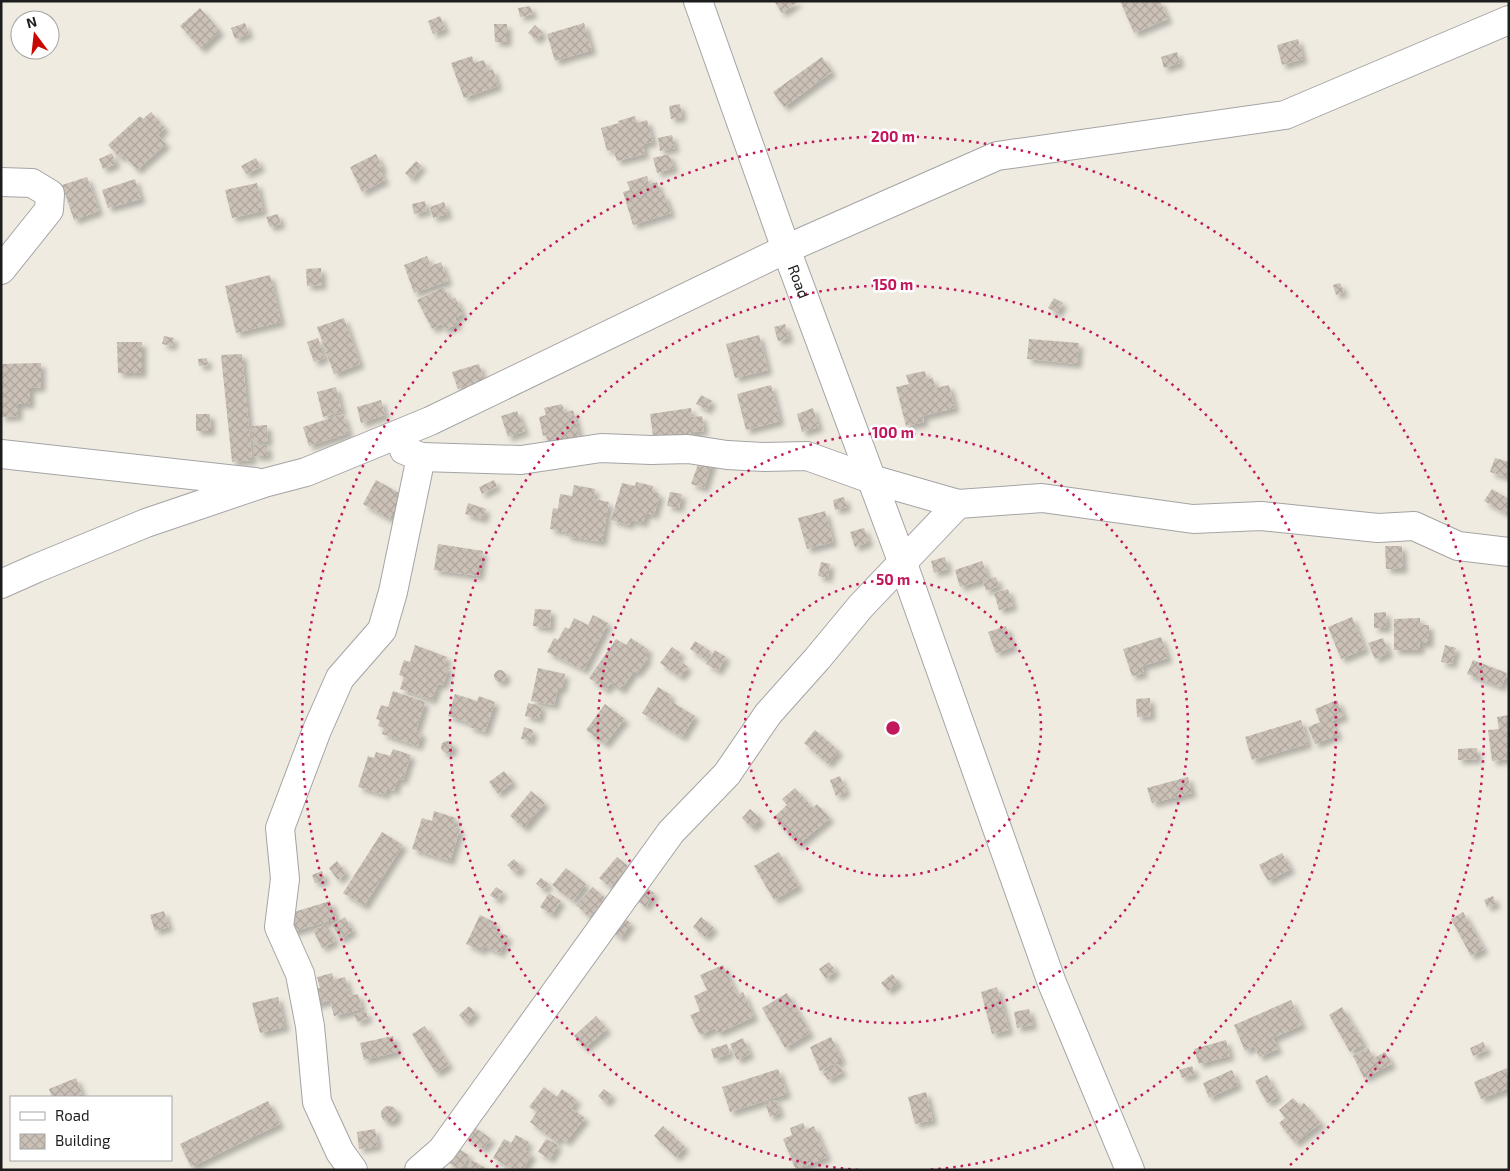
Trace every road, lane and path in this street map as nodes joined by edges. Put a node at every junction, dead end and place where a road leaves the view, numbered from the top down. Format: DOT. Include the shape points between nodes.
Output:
graph roads {
  1 [pos="698,1"];
  2 [pos="1509,20"];
  3 [pos="1,182"];
  4 [pos="786,249"];
  5 [pos="1,270"];
  6 [pos="381,441"];
  7 [pos="1,454"];
  8 [pos="421,457"];
  9 [pos="871,479"];
  10 [pos="264,483"];
  11 [pos="958,504"];
  12 [pos="1509,552"];
  13 [pos="902,561"];
  14 [pos="1,584"];
  15 [pos="353,1170"];
  16 [pos="419,1170"];
  17 [pos="1130,1170"];
  1 -- 4 [label="street, Road"];
  2 -- 4 [label="street" via="1285,115 997,156"];
  3 -- 5 [label="street" via="32,183 50,194 49,210"];
  4 -- 6 [label="street" via="430,421"];
  4 -- 9 [label="street, Road"];
  6 -- 8 [label="street"];
  6 -- 10 [label="street" via="306,472"];
  7 -- 10 [label="street"];
  8 -- 9 [label="street" via="521,460 600,448 688,449 745,456 807,456"];
  8 -- 15 [label="street" via="382,630 340,678 280,828 285,879 279,927 300,974 310,1026 317,1102 340,1152"];
  9 -- 11 [label="street"];
  9 -- 13 [label="street, Road"];
  10 -- 14 [label="street" via="146,523"];
  11 -- 12 [label="street" via="1042,498 1193,519 1261,516 1378,528 1414,526 1458,546"];
  11 -- 13 [label="street"];
  13 -- 16 [label="street" via="768,714 727,774 670,832 442,1150"];
  13 -- 17 [label="street, Road" via="1052,983"];
}
